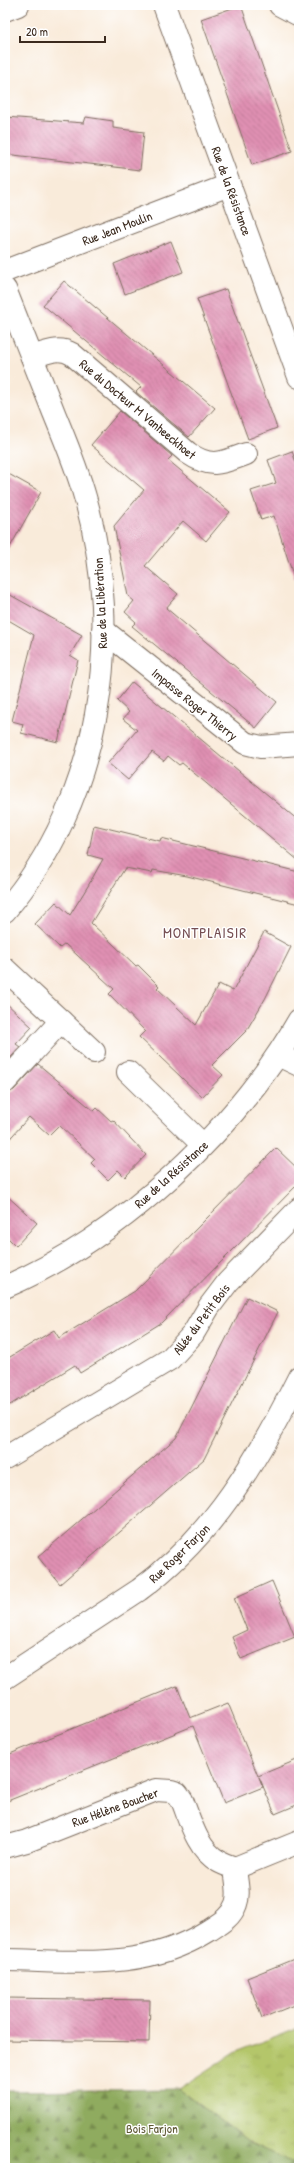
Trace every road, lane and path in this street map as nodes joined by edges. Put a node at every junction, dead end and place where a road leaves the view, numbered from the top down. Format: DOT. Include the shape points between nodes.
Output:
graph roads {
  1 [pos="18,5"];
  2 [pos="164,5"];
  3 [pos="280,5"];
  4 [pos="5,10"];
  5 [pos="299,15"];
  6 [pos="230,185"];
  7 [pos="5,271"];
  8 [pos="5,289"];
  9 [pos="32,358"];
  10 [pos="299,377"];
  11 [pos="246,454"];
  12 [pos="103,630"];
  13 [pos="299,744"];
  14 [pos="5,911"];
  15 [pos="5,969"];
  16 [pos="299,1020"];
  17 [pos="61,1021"];
  18 [pos="94,1052"];
  19 [pos="278,1055"];
  20 [pos="299,1065"];
  21 [pos="128,1072"];
  22 [pos="5,1082"];
  23 [pos="203,1145"];
  24 [pos="299,1209"];
  25 [pos="7,1284"];
  26 [pos="299,1377"];
  27 [pos="5,1458"];
  28 [pos="5,1678"];
  29 [pos="299,1842"];
  30 [pos="5,1847"];
  31 [pos="235,1868"];
  32 [pos="5,1960"];
  1 -- 4 [label="street"];
  2 -- 6 [label="street, Rue de la Résistance"];
  3 -- 5 [label="street"];
  6 -- 7 [label="street, Rue Jean Moulin"];
  6 -- 10 [label="street, Rue de la Résistance"];
  8 -- 9 [label="street, Rue de la Libération"];
  9 -- 11 [label="street, Rue du Docteur M Vanheeckhoet" via="58,350 72,354 188,453 204,462 223,463"];
  9 -- 12 [label="street, Rue de la Libération" via="85,496 101,570"];
  12 -- 13 [label="street, Impasse Roger Thierry" via="244,743 261,747"];
  12 -- 14 [label="street, Rue de la Libération" via="102,669 96,710 72,799 46,853"];
  15 -- 17 [label="street"];
  16 -- 19 [label="street, Rue de la Résistance"];
  17 -- 18 [label="street"];
  17 -- 22 [label="street"];
  19 -- 20 [label="street"];
  19 -- 23 [label="street, Rue de la Résistance"];
  21 -- 23 [label="street"];
  23 -- 25 [label="street, Rue de la Résistance" via="182,1167 122,1216 64,1256"];
  24 -- 27 [label="street, Allée du Petit Bois" via="228,1282 193,1334 170,1359"];
  26 -- 28 [label="street, Rue Roger Farjon" via="241,1481 210,1525 193,1544 159,1576"];
  29 -- 31 [label="street"];
  30 -- 31 [label="street, Rue Hélène Boucher" via="27,1841 143,1794 164,1789 177,1793 182,1800 203,1847 209,1854"];
  31 -- 32 [label="street" via="238,1894 232,1912 226,1920 178,1947 148,1956 116,1961"];
}
